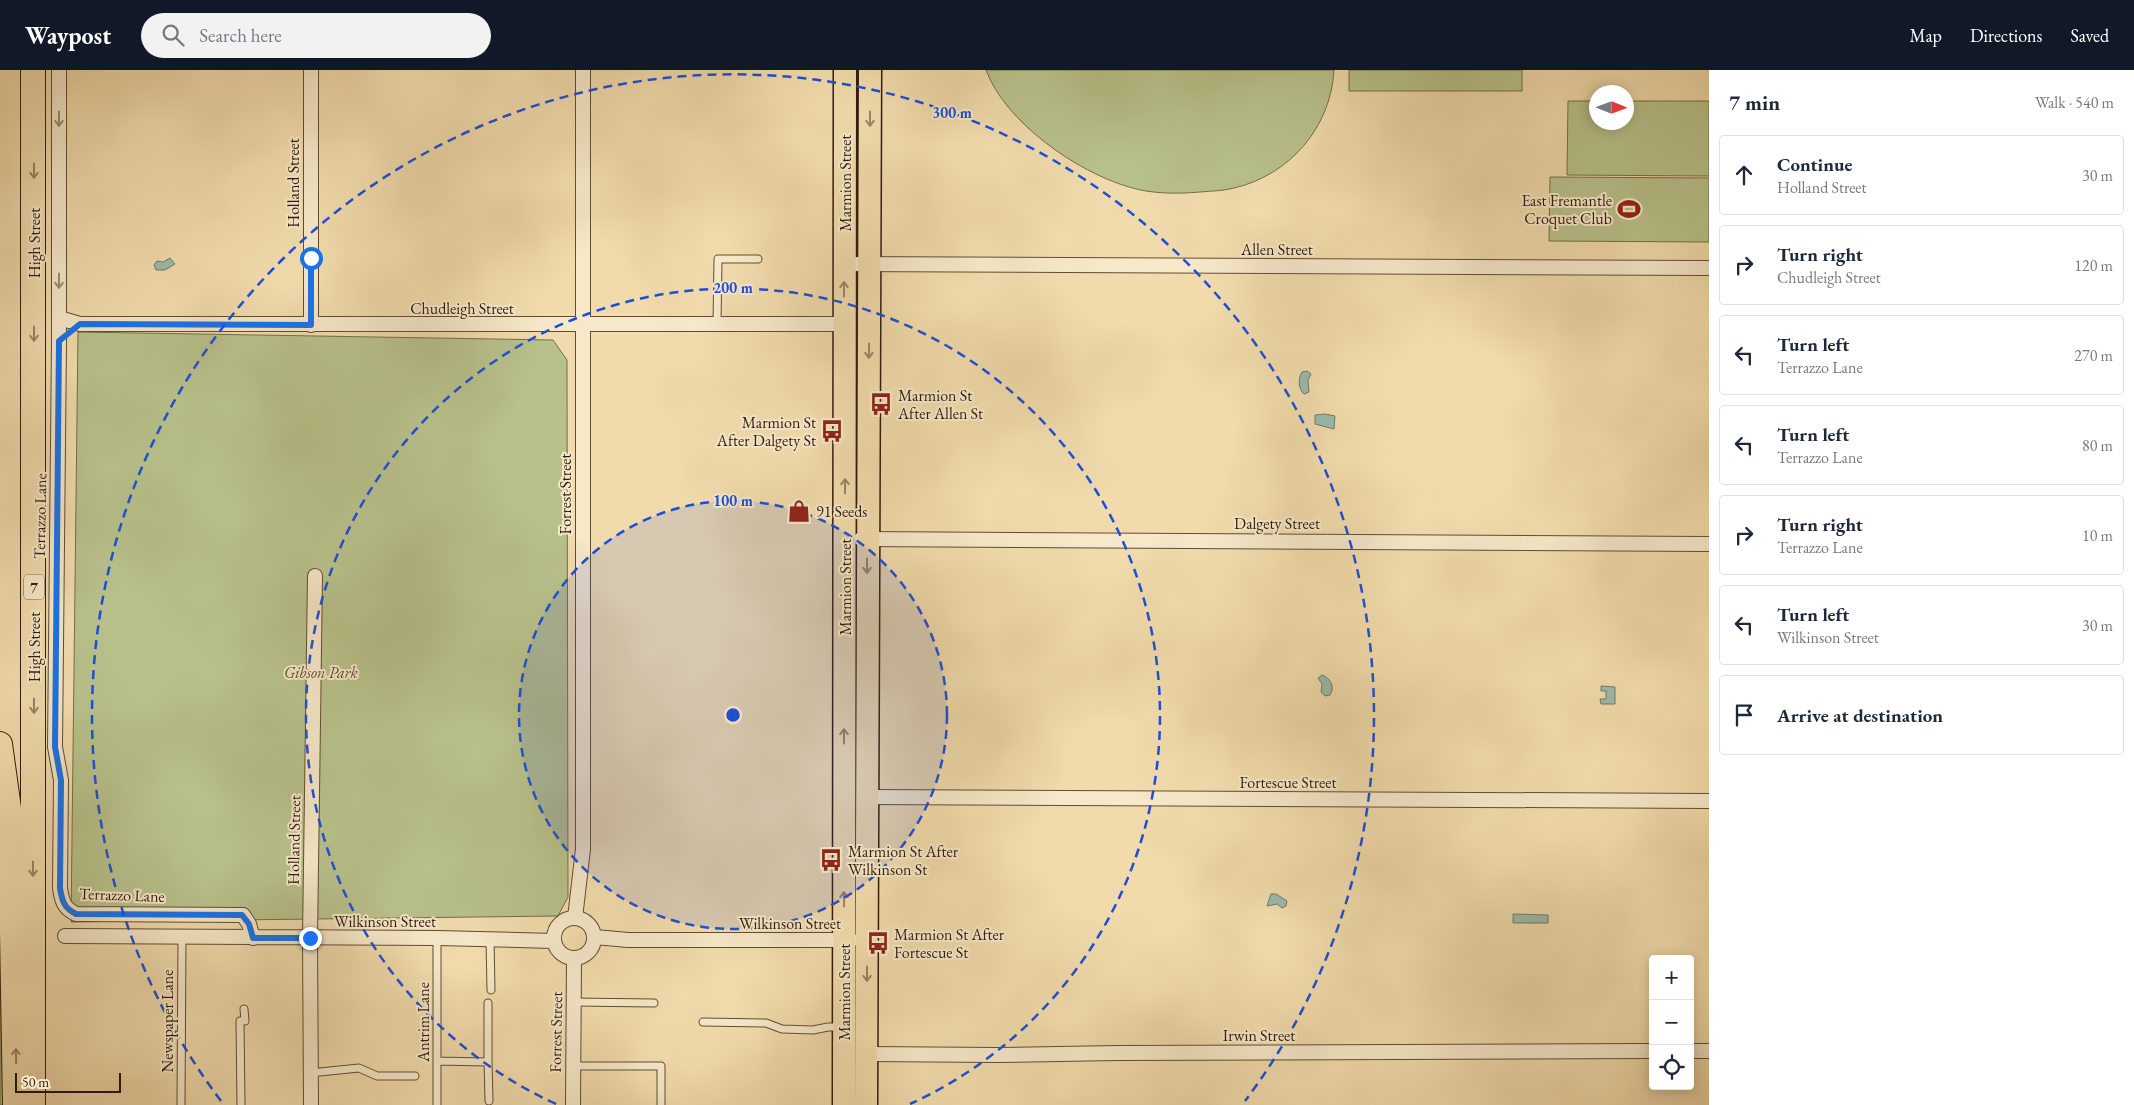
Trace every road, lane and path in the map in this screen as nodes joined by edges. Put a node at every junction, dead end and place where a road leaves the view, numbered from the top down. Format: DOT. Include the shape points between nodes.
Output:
graph roads {
  1 [pos="33,70"];
  2 [pos="59,70"];
  3 [pos="311,70"];
  4 [pos="583,70"];
  5 [pos="845,70"];
  6 [pos="870,70"];
  7 [pos="758,259"];
  8 [pos="844,264"];
  9 [pos="870,264"];
  10 [pos="1709,268"];
  11 [pos="58,318"];
  12 [pos="80,324"];
  13 [pos="717,324"];
  14 [pos="844,324"];
  15 [pos="311,325"];
  16 [pos="582,325"];
  17 [pos="59,341"];
  18 [pos="856,539"];
  19 [pos="1709,544"];
  20 [pos="316,576"];
  21 [pos="0,744"];
  22 [pos="866,798"];
  23 [pos="1709,801"];
  24 [pos="575,918"];
  25 [pos="66,936"];
  26 [pos="182,937"];
  27 [pos="595,937"];
  28 [pos="253,938"];
  29 [pos="310,938"];
  30 [pos="437,938"];
  31 [pos="490,939"];
  32 [pos="866,939"];
  33 [pos="844,940"];
  34 [pos="554,941"];
  35 [pos="574,959"];
  36 [pos="491,990"];
  37 [pos="574,1002"];
  38 [pos="488,1003"];
  39 [pos="654,1003"];
  40 [pos="244,1009"];
  41 [pos="703,1022"];
  42 [pos="844,1027"];
  43 [pos="1649,1051"];
  44 [pos="1694,1051"];
  45 [pos="1709,1051"];
  46 [pos="866,1054"];
  47 [pos="437,1060"];
  48 [pos="488,1062"];
  49 [pos="573,1066"];
  50 [pos="310,1073"];
  51 [pos="416,1076"];
  52 [pos="489,1101"];
  53 [pos="16,1105"];
  54 [pos="33,1105"];
  55 [pos="181,1105"];
  56 [pos="241,1105"];
  57 [pos="310,1105"];
  58 [pos="437,1105"];
  59 [pos="573,1105"];
  60 [pos="661,1105"];
  61 [pos="844,1105"];
  62 [pos="866,1105"];
  1 -- 54 [label="highway, High Street / 7, one-way"];
  2 -- 11 [label="street, Terrazzo Lane, one-way"];
  3 -- 15 [label="street, Holland Street"];
  4 -- 16 [label="street, Forrest Street"];
  5 -- 8 [label="main road, Marmion Street"];
  6 -- 9 [label="main road, Marmion Street, one-way"];
  7 -- 13 [label="lane" via="718,258"];
  8 -- 9 [label="street, Allen Street"];
  14 -- 8 [label="main road, Marmion Street, one-way"];
  9 -- 10 [label="street, Allen Street"];
  9 -- 18 [label="main road, Marmion Street, one-way"];
  11 -- 12 [label="street, Chudleigh Street"];
  11 -- 17 [label="street, Terrazzo Lane"];
  12 -- 15 [label="street, Chudleigh Street"];
  12 -- 17 [label="street"];
  13 -- 14 [label="street, Chudleigh Street"];
  13 -- 16 [label="street, Chudleigh Street"];
  18 -- 14 [label="main road, Marmion Street, one-way"];
  15 -- 16 [label="street, Chudleigh Street"];
  16 -- 24 [label="street, Forrest Street" via="583,849"];
  17 -- 28 [label="street, Terrazzo Lane" via="55,747 61,780 60,888 63,903 76,914 242,915"];
  18 -- 19 [label="street, Dalgety Street"];
  18 -- 22 [label="main road, Marmion Street, one-way"];
  33 -- 18 [label="main road, Marmion Street, one-way"];
  20 -- 29 [label="street, Holland Street"];
  53 -- 21 [label="highway, one-way" via="10,816"];
  22 -- 23 [label="street, Fortescue Street"];
  22 -- 32 [label="main road, Marmion Street"];
  24 -- 27 [label="street" via="590,926"];
  24 -- 34 [label="street" via="563,921"];
  25 -- 26 [label="street, Wilkinson Street"];
  26 -- 28 [label="street, Wilkinson Street"];
  26 -- 55 [label="lane, Newspaper Lane"];
  27 -- 33 [label="street, Wilkinson Street"];
  27 -- 35 [label="street" via="587,954"];
  28 -- 29 [label="street, Wilkinson Street"];
  29 -- 30 [label="street, Wilkinson Street"];
  29 -- 50 [label="street, Holland Street"];
  30 -- 31 [label="street, Wilkinson Street"];
  30 -- 47 [label="lane, Antrim Lane"];
  31 -- 34 [label="street, Wilkinson Street"];
  31 -- 36 [label="lane"];
  32 -- 33 [label="street, Wilkinson Street"];
  32 -- 46 [label="main road, Marmion Street, one-way"];
  33 -- 42 [label="main road, Marmion Street"];
  34 -- 35 [label="street" via="561,954"];
  35 -- 37 [label="street, Forrest Street"];
  37 -- 39 [label="lane"];
  37 -- 49 [label="street, Forrest Street"];
  38 -- 48 [label="lane"];
  40 -- 56 [label="lane" via="245,1021 240,1021"];
  41 -- 42 [label="lane" via="766,1023 797,1030"];
  42 -- 61 [label="main road, Marmion Street"];
  43 -- 46 [label="street, Irwin Street"];
  44 -- 45 [label="street"];
  46 -- 62 [label="main road, Marmion Street"];
  47 -- 48 [label="lane"];
  47 -- 58 [label="lane, Antrim Lane"];
  48 -- 52 [label="lane"];
  49 -- 59 [label="street, Forrest Street"];
  49 -- 60 [label="lane" via="661,1066"];
  50 -- 51 [label="lane" via="359,1068 377,1076"];
  50 -- 57 [label="street, Holland Street"];
}
